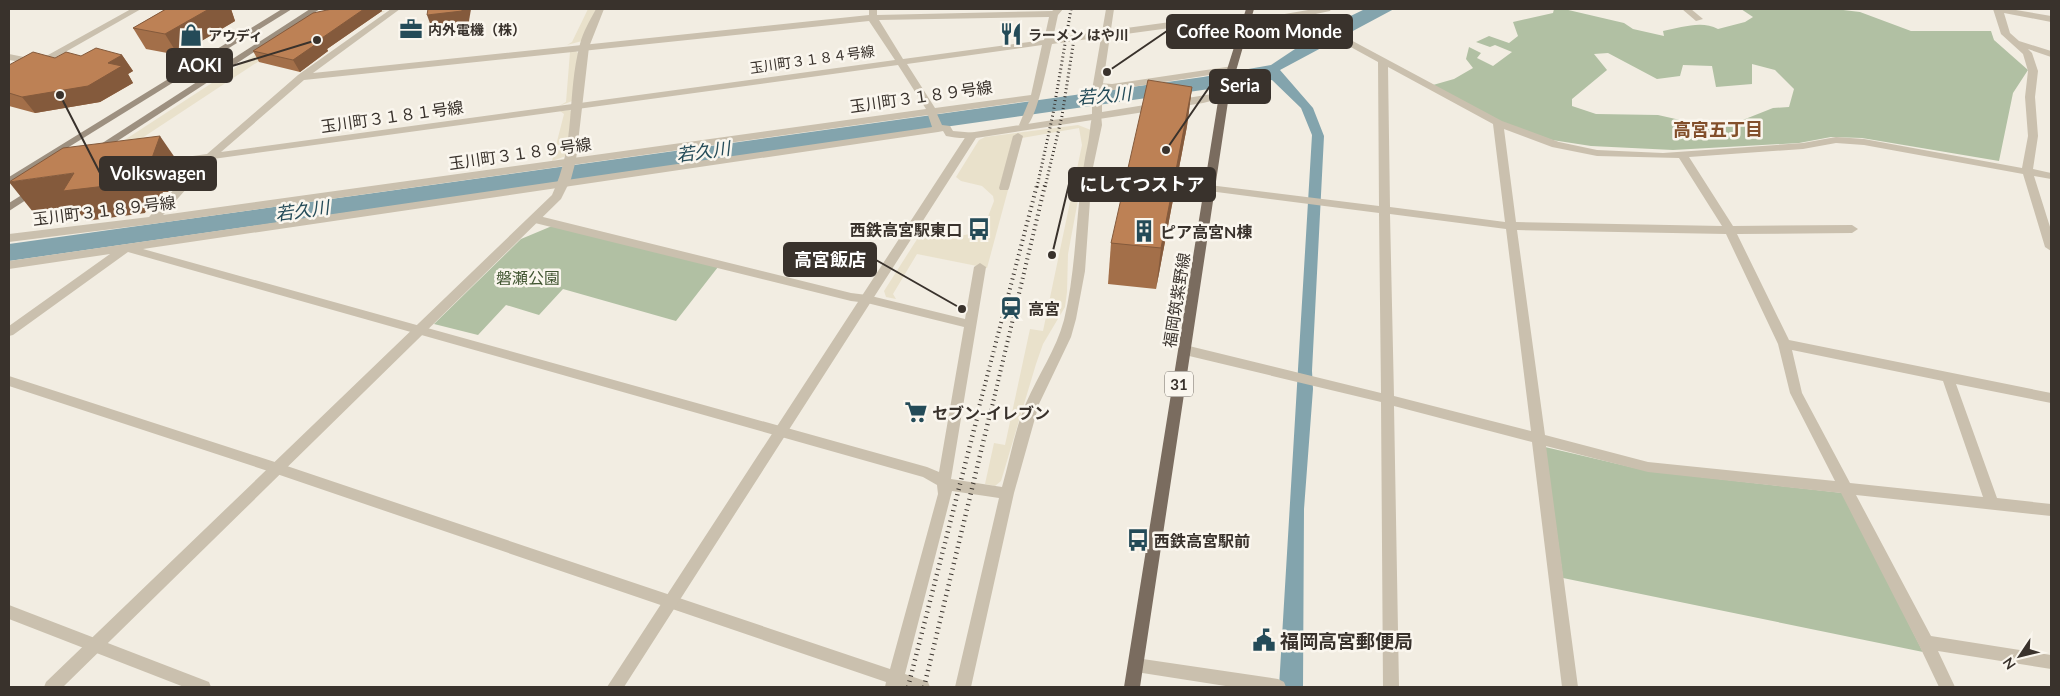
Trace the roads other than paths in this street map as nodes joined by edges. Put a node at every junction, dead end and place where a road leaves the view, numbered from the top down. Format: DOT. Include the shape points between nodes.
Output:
graph roads {
  1 [pos="137,9"];
  2 [pos="288,9"];
  3 [pos="316,9"];
  4 [pos="396,9"];
  5 [pos="600,9"];
  6 [pos="1110,9"];
  7 [pos="1250,9"];
  8 [pos="1327,9"];
  9 [pos="1686,9"];
  10 [pos="1998,9"];
  11 [pos="1057,11"];
  12 [pos="873,13"];
  13 [pos="1298,15"];
  14 [pos="1247,19"];
  15 [pos="2051,19"];
  16 [pos="1699,20"];
  17 [pos="1105,34"];
  18 [pos="2017,42"];
  19 [pos="1049,43"];
  20 [pos="584,46"];
  21 [pos="2051,54"];
  22 [pos="9,57"];
  23 [pos="900,62"];
  24 [pos="1383,62"];
  25 [pos="41,63"];
  26 [pos="1231,74"];
  27 [pos="300,77"];
  28 [pos="9,81"];
  29 [pos="1097,88"];
  30 [pos="1224,95"];
  31 [pos="1035,97"];
  32 [pos="579,105"];
  33 [pos="931,110"];
  34 [pos="1096,112"];
  35 [pos="1026,121"];
  36 [pos="1498,123"];
  37 [pos="938,128"];
  38 [pos="972,135"];
  39 [pos="1018,136"];
  40 [pos="89,154"];
  41 [pos="1682,155"];
  42 [pos="209,157"];
  43 [pos="572,162"];
  44 [pos="150,164"];
  45 [pos="2027,171"];
  46 [pos="2051,176"];
  47 [pos="37,178"];
  48 [pos="9,181"];
  49 [pos="48,181"];
  50 [pos="565,182"];
  51 [pos="1004,188"];
  52 [pos="1210,188"];
  53 [pos="9,208"];
  54 [pos="1386,210"];
  55 [pos="535,219"];
  56 [pos="152,220"];
  57 [pos="1512,226"];
  58 [pos="1852,229"];
  59 [pos="1730,230"];
  60 [pos="9,238"];
  61 [pos="2051,247"];
  62 [pos="126,248"];
  63 [pos="9,265"];
  64 [pos="981,265"];
  65 [pos="867,298"];
  66 [pos="970,324"];
  67 [pos="418,330"];
  68 [pos="9,332"];
  69 [pos="1784,344"];
  70 [pos="1185,350"];
  71 [pos="1948,378"];
  72 [pos="9,381"];
  73 [pos="2051,398"];
  74 [pos="1388,400"];
  75 [pos="780,432"];
  76 [pos="1537,439"];
  77 [pos="276,468"];
  78 [pos="944,481"];
  79 [pos="1847,489"];
  80 [pos="1007,494"];
  81 [pos="1992,503"];
  82 [pos="2051,510"];
  83 [pos="670,602"];
  84 [pos="9,612"];
  85 [pos="1926,642"];
  86 [pos="96,644"];
  87 [pos="2051,662"];
  88 [pos="1136,665"];
  89 [pos="895,682"];
  90 [pos="52,687"];
  91 [pos="203,687"];
  92 [pos="616,687"];
  93 [pos="922,687"];
  94 [pos="963,687"];
  95 [pos="1132,687"];
  96 [pos="1278,687"];
  97 [pos="1391,687"];
  98 [pos="1570,687"];
  99 [pos="1947,687"];
  1 -- 25 [label="street"];
  2 -- 48 [label="main road"];
  3 -- 40 [label="main road"];
  4 -- 27 [label="street"];
  5 -- 20 [label="street"];
  6 -- 17 [label="street"];
  7 -- 14 [label="main road, 福岡筑紫野線 / 31"];
  8 -- 13 [label="street, 玉川町３１８４号線"];
  9 -- 16 [label="street"];
  10 -- 15 [label="street"];
  10 -- 18 [label="street" via="2006,34"];
  11 -- 12 [label="street"];
  11 -- 19 [label="street"];
  12 -- 20 [label="street"];
  12 -- 23 [label="street"];
  13 -- 14 [label="street, 玉川町３１８４号線" via="1267,20"];
  13 -- 24 [label="street"];
  14 -- 17 [label="street, 玉川町３１８４号線" via="1229,17"];
  14 -- 26 [label="main road, 福岡筑紫野線 / 31"];
  17 -- 19 [label="street, 玉川町３１８４号線"];
  17 -- 29 [label="street"];
  18 -- 21 [label="street"];
  18 -- 45 [label="street" via="2027,53 2033,71 2030,97 2033,136"];
  19 -- 23 [label="street, 玉川町３１８４号線"];
  19 -- 31 [label="street"];
  20 -- 27 [label="street"];
  20 -- 32 [label="street"];
  22 -- 25 [label="street"];
  23 -- 32 [label="street, 玉川町３１８４号線"];
  23 -- 33 [label="street"];
  24 -- 36 [label="street"];
  24 -- 54 [label="street"];
  25 -- 28 [label="street"];
  26 -- 29 [label="street"];
  26 -- 30 [label="main road, 福岡筑紫野線 / 31"];
  27 -- 42 [label="street"];
  29 -- 34 [label="street"];
  30 -- 34 [label="street"];
  30 -- 52 [label="main road, 福岡筑紫野線 / 31"];
  31 -- 33 [label="street, 玉川町３１８９号線"];
  31 -- 35 [label="street"];
  32 -- 42 [label="street, 玉川町３１８１号線"];
  32 -- 43 [label="street"];
  33 -- 37 [label="street"];
  33 -- 43 [label="street, 玉川町３１８９号線"];
  34 -- 35 [label="street"];
  34 -- 80 [label="street" via="1098,125 1087,172 1079,271 1070,320 1032,404"];
  35 -- 38 [label="street"];
  36 -- 41 [label="street" via="1520,133 1597,154"];
  36 -- 57 [label="street"];
  37 -- 38 [label="street" via="946,128 950,134"];
  37 -- 50 [label="street"];
  38 -- 65 [label="street"];
  39 -- 51 [label="street"];
  41 -- 45 [label="street" via="1803,146 1836,140 1864,142"];
  41 -- 59 [label="street"];
  42 -- 44 [label="street, 玉川町３１８１号線"];
  42 -- 56 [label="street"];
  43 -- 50 [label="street"];
  43 -- 56 [label="street, 玉川町３１８９号線"];
  45 -- 46 [label="street"];
  45 -- 61 [label="street"];
  47 -- 48 [label="street"];
  49 -- 53 [label="main road"];
  50 -- 55 [label="street" via="557,197"];
  50 -- 62 [label="street"];
  52 -- 54 [label="street"];
  52 -- 70 [label="main road, 福岡筑紫野線 / 31"];
  54 -- 57 [label="street"];
  54 -- 74 [label="street"];
  55 -- 65 [label="street" via="851,297"];
  55 -- 67 [label="street"];
  56 -- 60 [label="street, 玉川町３１８９号線"];
  57 -- 59 [label="street"];
  57 -- 76 [label="street"];
  58 -- 59 [label="street"];
  59 -- 69 [label="street"];
  62 -- 63 [label="street"];
  62 -- 67 [label="street"];
  62 -- 68 [label="street"];
  64 -- 66 [label="street"];
  65 -- 66 [label="street"];
  65 -- 75 [label="street"];
  66 -- 78 [label="street"];
  67 -- 75 [label="street"];
  67 -- 77 [label="street"];
  69 -- 71 [label="street"];
  69 -- 79 [label="street" via="1796,393"];
  70 -- 74 [label="street"];
  70 -- 88 [label="main road, 福岡筑紫野線 / 31"];
  71 -- 73 [label="street"];
  71 -- 81 [label="street"];
  72 -- 77 [label="street"];
  74 -- 76 [label="street"];
  74 -- 97 [label="street"];
  75 -- 78 [label="street" via="927,473"];
  75 -- 83 [label="street"];
  76 -- 79 [label="street" via="1648,467"];
  76 -- 98 [label="street"];
  77 -- 83 [label="street"];
  77 -- 86 [label="street"];
  78 -- 80 [label="street" via="951,485"];
  78 -- 89 [label="street" via="945,494"];
  79 -- 81 [label="street"];
  79 -- 85 [label="street"];
  80 -- 94 [label="street"];
  81 -- 82 [label="street"];
  83 -- 89 [label="street"];
  83 -- 92 [label="street"];
  84 -- 86 [label="street"];
  85 -- 87 [label="street"];
  85 -- 99 [label="street"];
  86 -- 90 [label="street"];
  86 -- 91 [label="street"];
  88 -- 95 [label="main road, 福岡筑紫野線 / 31"];
  88 -- 96 [label="street"];
  89 -- 93 [label="street"];
}
